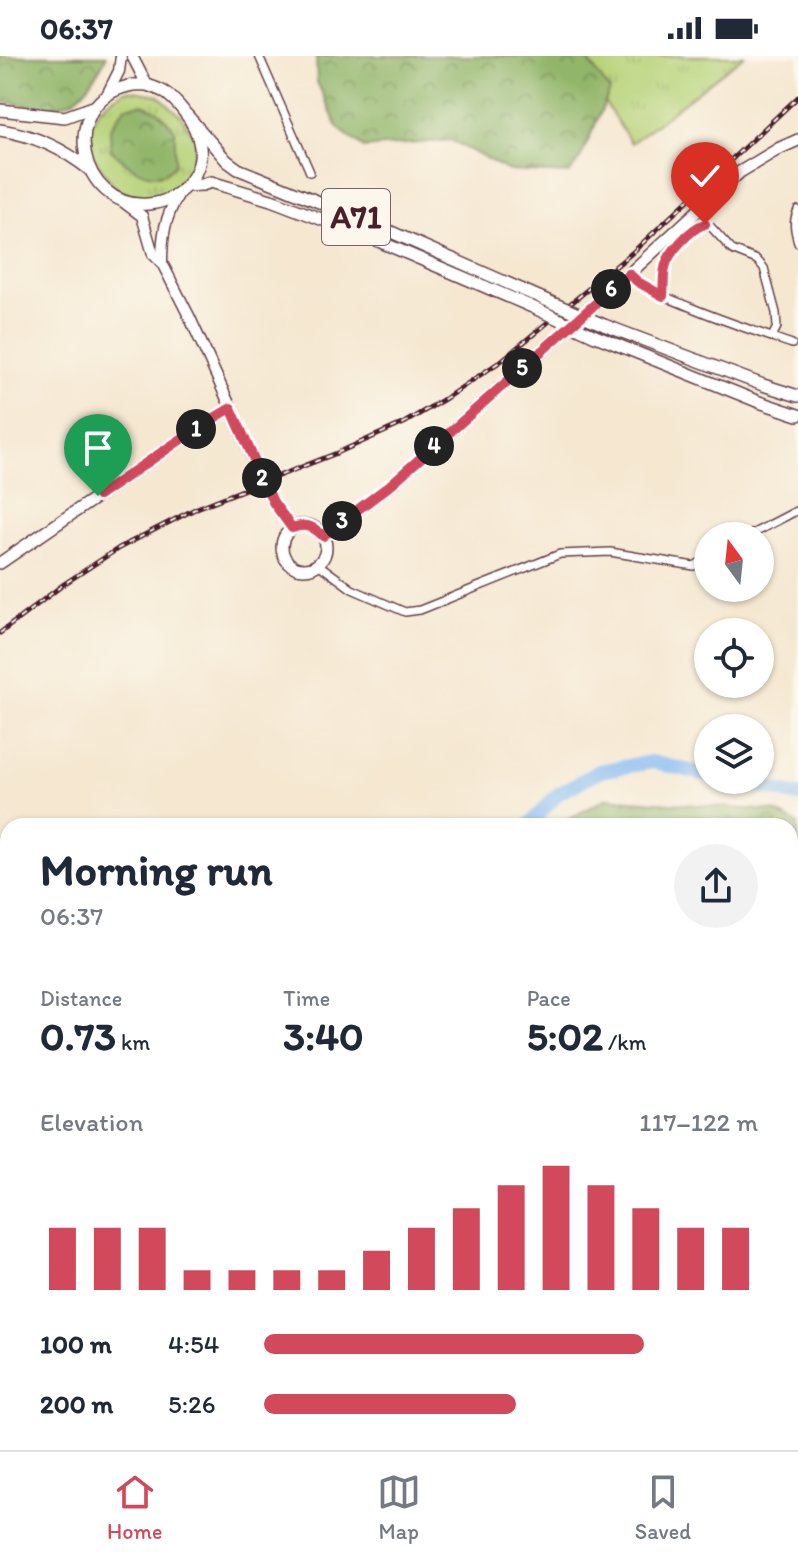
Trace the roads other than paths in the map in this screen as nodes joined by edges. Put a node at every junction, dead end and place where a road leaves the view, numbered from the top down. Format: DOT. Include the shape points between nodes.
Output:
graph roads {
  1 [pos="121,56"];
  2 [pos="132,56"];
  3 [pos="259,56"];
  4 [pos="147,85"];
  5 [pos="107,95"];
  6 [pos="93,107"];
  7 [pos="0,110"];
  8 [pos="187,115"];
  9 [pos="0,130"];
  10 [pos="798,140"];
  11 [pos="90,171"];
  12 [pos="310,172"];
  13 [pos="183,189"];
  14 [pos="118,199"];
  15 [pos="798,210"];
  16 [pos="798,243"];
  17 [pos="162,263"];
  18 [pos="629,274"];
  19 [pos="663,296"];
  20 [pos="772,337"];
  21 [pos="792,344"];
  22 [pos="798,396"];
  23 [pos="231,408"];
  24 [pos="798,415"];
  25 [pos="798,510"];
  26 [pos="774,522"];
  27 [pos="292,528"];
  28 [pos="323,536"];
  29 [pos="0,563"];
  30 [pos="318,564"];
  31 [pos="694,566"];
  1 -- 5 [label="main road"];
  2 -- 4 [label="main road"];
  3 -- 12 [label="street"];
  4 -- 5 [label="main road"];
  4 -- 8 [label="main road, A71" via="166,92"];
  5 -- 6 [label="main road"];
  6 -- 7 [label="main road" via="65,117"];
  6 -- 11 [label="main road" via="84,140"];
  8 -- 13 [label="main road, A71" via="202,151 198,168"];
  8 -- 22 [label="main road, A71, bridge" via="238,169 604,325"];
  9 -- 11 [label="main road" via="24,134 72,156"];
  10 -- 18 [label="main road" via="740,172"];
  11 -- 14 [label="main road"];
  13 -- 14 [label="main road, A71" via="156,204"];
  13 -- 17 [label="main road" via="164,225"];
  13 -- 24 [label="main road, A71, bridge" via="211,182 271,200"];
  14 -- 17 [label="main road" via="142,216 153,254"];
  15 -- 16 [label="street"];
  17 -- 23 [label="main road"];
  18 -- 19 [label="street"];
  18 -- 28 [label="main road" via="389,486"];
  19 -- 20 [label="street"];
  19 -- 20 [label="street" via="668,257 705,224 732,250 764,268 776,313"];
  20 -- 21 [label="street"];
  23 -- 27 [label="main road, bridge" via="273,502"];
  23 -- 29 [label="main road"];
  25 -- 26 [label="street"];
  27 -- 28 [label="main road" via="308,525"];
  27 -- 30 [label="main road" via="281,548 287,562 302,569"];
  28 -- 30 [label="main road" via="326,551"];
  30 -- 31 [label="street" via="352,589 405,612 560,554 610,552"];
}
